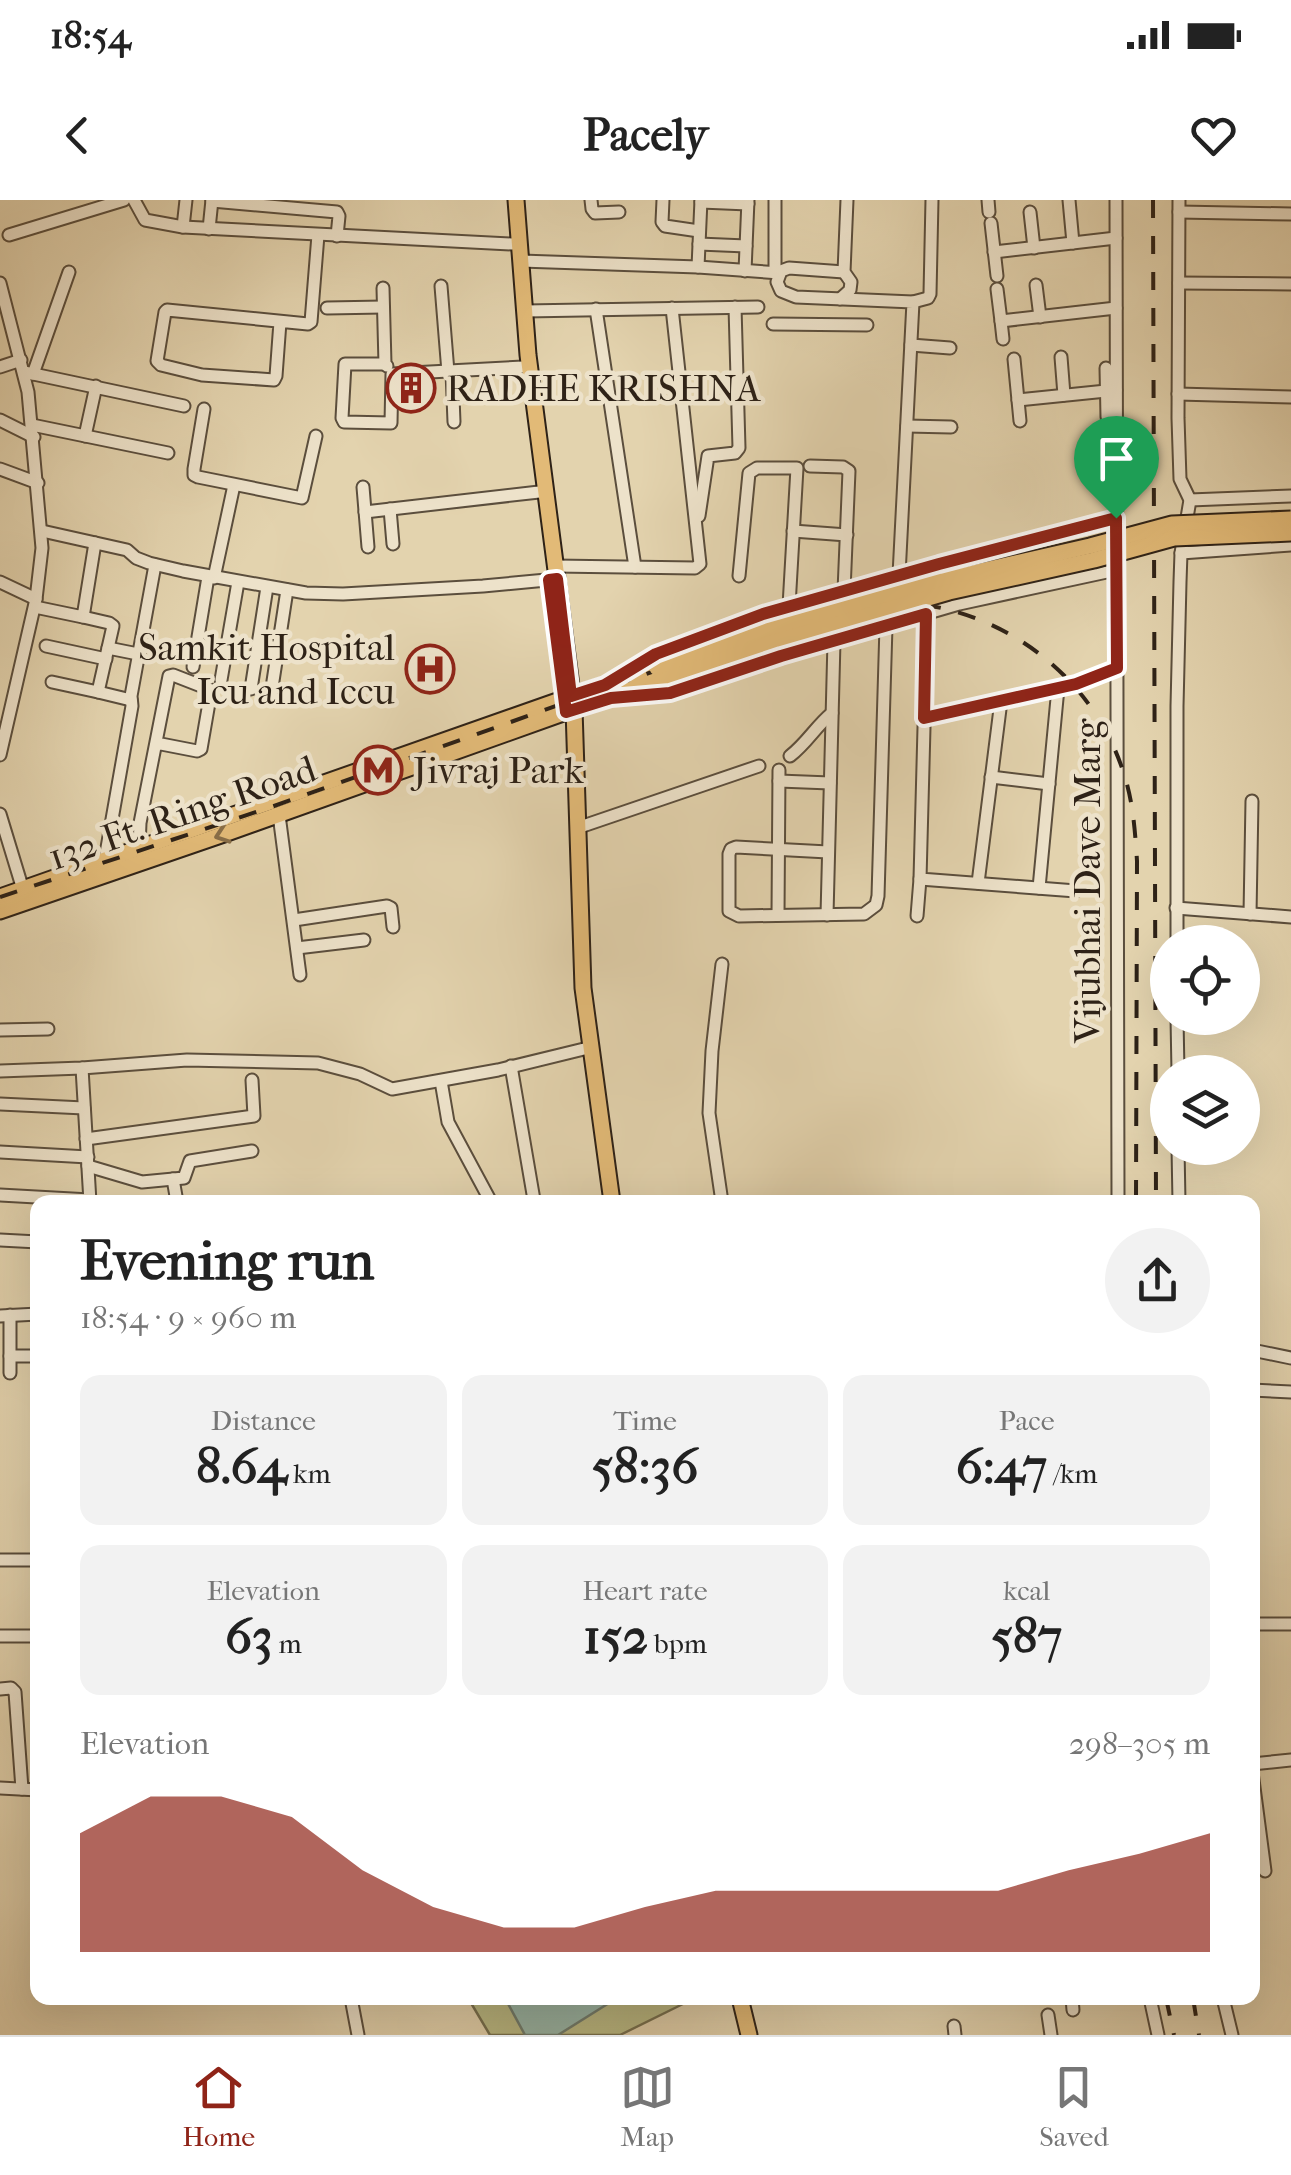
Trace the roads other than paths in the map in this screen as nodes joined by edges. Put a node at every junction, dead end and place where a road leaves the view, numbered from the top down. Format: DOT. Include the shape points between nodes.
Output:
graph roads {
  1 [pos="124,200"];
  2 [pos="134,200"];
  3 [pos="186,200"];
  4 [pos="513,200"];
  5 [pos="591,200"];
  6 [pos="663,200"];
  7 [pos="774,200"];
  8 [pos="847,200"];
  9 [pos="932,200"];
  10 [pos="1069,200"];
  11 [pos="1116,200"];
  12 [pos="212,201"];
  13 [pos="701,201"];
  14 [pos="748,202"];
  15 [pos="1030,206"];
  16 [pos="1179,206"];
  17 [pos="620,212"];
  18 [pos="989,212"];
  19 [pos="1291,214"];
  20 [pos="183,227"];
  21 [pos="209,228"];
  22 [pos="10,235"];
  23 [pos="318,235"];
  24 [pos="338,236"];
  25 [pos="699,237"];
  26 [pos="1116,238"];
  27 [pos="1073,243"];
  28 [pos="512,244"];
  29 [pos="746,246"];
  30 [pos="1034,248"];
  31 [pos="994,252"];
  32 [pos="521,261"];
  33 [pos="698,268"];
  34 [pos="745,271"];
  35 [pos="68,272"];
  36 [pos="844,272"];
  37 [pos="777,273"];
  38 [pos="0,283"];
  39 [pos="1179,284"];
  40 [pos="1291,284"];
  41 [pos="1036,285"];
  42 [pos="441,286"];
  43 [pos="383,288"];
  44 [pos="811,298"];
  45 [pos="840,299"];
  46 [pos="913,302"];
  47 [pos="384,306"];
  48 [pos="758,306"];
  49 [pos="735,307"];
  50 [pos="327,308"];
  51 [pos="672,308"];
  52 [pos="1116,308"];
  53 [pos="596,309"];
  54 [pos="4,310"];
  55 [pos="525,311"];
  56 [pos="1040,317"];
  57 [pos="1000,321"];
  58 [pos="280,322"];
  59 [pos="773,324"];
  60 [pos="810,324"];
  61 [pos="867,325"];
  62 [pos="1003,339"];
  63 [pos="911,345"];
  64 [pos="950,348"];
  65 [pos="1061,357"];
  66 [pos="1014,358"];
  67 [pos="0,366"];
  68 [pos="523,366"];
  69 [pos="26,368"];
  70 [pos="1106,368"];
  71 [pos="389,369"];
  72 [pos="450,372"];
  73 [pos="96,386"];
  74 [pos="1111,391"];
  75 [pos="1178,394"];
  76 [pos="1064,395"];
  77 [pos="1291,397"];
  78 [pos="1018,400"];
  79 [pos="184,406"];
  80 [pos="204,409"];
  81 [pos="1107,418"];
  82 [pos="0,420"];
  83 [pos="1020,421"];
  84 [pos="454,422"];
  85 [pos="907,426"];
  86 [pos="952,428"];
  87 [pos="33,431"];
  88 [pos="85,436"];
  89 [pos="316,436"];
  90 [pos="168,452"];
  91 [pos="810,466"];
  92 [pos="1,471"];
  93 [pos="38,483"];
  94 [pos="234,484"];
  95 [pos="364,486"];
  96 [pos="539,492"];
  97 [pos="1291,496"];
  98 [pos="1190,500"];
  99 [pos="390,509"];
  100 [pos="365,512"];
  101 [pos="1116,518"];
  102 [pos="1291,519"];
  103 [pos="42,531"];
  104 [pos="794,531"];
  105 [pos="1291,533"];
  106 [pos="847,535"];
  107 [pos="697,536"];
  108 [pos="95,543"];
  109 [pos="393,544"];
  110 [pos="1291,545"];
  111 [pos="368,548"];
  112 [pos="1182,553"];
  113 [pos="155,564"];
  114 [pos="635,567"];
  115 [pos="1116,570"];
  116 [pos="554,575"];
  117 [pos="899,575"];
  118 [pos="739,576"];
  119 [pos="211,577"];
  120 [pos="0,582"];
  121 [pos="238,582"];
  122 [pos="267,586"];
  123 [pos="288,590"];
  124 [pos="844,590"];
  125 [pos="36,603"];
  126 [pos="789,606"];
  127 [pos="926,614"];
  128 [pos="83,617"];
  129 [pos="886,626"];
  130 [pos="834,641"];
  131 [pos="46,646"];
  132 [pos="107,654"];
  133 [pos="138,654"];
  134 [pos="193,667"];
  135 [pos="1117,668"];
  136 [pos="660,674"];
  137 [pos="221,680"];
  138 [pos="18,682"];
  139 [pos="52,682"];
  140 [pos="0,685"];
  141 [pos="250,688"];
  142 [pos="1058,688"];
  143 [pos="608,691"];
  144 [pos="98,692"];
  145 [pos="271,694"];
  146 [pos="132,700"];
  147 [pos="1001,701"];
  148 [pos="568,704"];
  149 [pos="832,712"];
  150 [pos="924,718"];
  151 [pos="156,743"];
  152 [pos="0,755"];
  153 [pos="790,756"];
  154 [pos="759,766"];
  155 [pos="991,777"];
  156 [pos="830,784"];
  157 [pos="1049,784"];
  158 [pos="1252,801"];
  159 [pos="0,814"];
  160 [pos="278,814"];
  161 [pos="577,828"];
  162 [pos="139,847"];
  163 [pos="778,850"];
  164 [pos="828,852"];
  165 [pos="105,859"];
  166 [pos="920,880"];
  167 [pos="978,883"];
  168 [pos="1040,888"];
  169 [pos="1076,890"];
  170 [pos="24,895"];
  171 [pos="0,897"];
  172 [pos="1176,908"];
  173 [pos="0,910"];
  174 [pos="827,914"];
  175 [pos="1250,914"];
  176 [pos="778,915"];
  177 [pos="917,916"];
  178 [pos="1291,917"];
  179 [pos="294,920"];
  180 [pos="1176,925"];
  181 [pos="393,928"];
  182 [pos="364,940"];
  183 [pos="297,948"];
  184 [pos="722,964"];
  185 [pos="300,975"];
  186 [pos="48,1029"];
  187 [pos="0,1030"];
  188 [pos="584,1050"];
  189 [pos="511,1066"];
  190 [pos="82,1068"];
  191 [pos="0,1071"];
  192 [pos="252,1080"];
  193 [pos="440,1081"];
  194 [pos="0,1104"];
  195 [pos="84,1108"];
  196 [pos="86,1139"];
  197 [pos="252,1151"];
  198 [pos="0,1152"];
  199 [pos="88,1161"];
  200 [pos="1178,1165"];
  201 [pos="173,1179"];
  202 [pos="0,1195"];
  203 [pos="90,1195"];
  204 [pos="176,1195"];
  205 [pos="487,1195"];
  206 [pos="533,1195"];
  207 [pos="607,1195"];
  208 [pos="607,1195"];
  209 [pos="721,1195"];
  210 [pos="1118,1195"];
  211 [pos="1179,1195"];
  212 [pos="30,1197"];
  213 [pos="0,1240"];
  214 [pos="30,1242"];
  215 [pos="30,1314"];
  216 [pos="5,1316"];
  217 [pos="1260,1352"];
  218 [pos="10,1356"];
  219 [pos="30,1356"];
  220 [pos="1291,1358"];
  221 [pos="10,1373"];
  222 [pos="1260,1390"];
  223 [pos="1291,1392"];
  224 [pos="0,1560"];
  225 [pos="30,1560"];
  226 [pos="1260,1624"];
  227 [pos="1291,1624"];
  228 [pos="0,1636"];
  229 [pos="30,1636"];
  230 [pos="0,1689"];
  231 [pos="1291,1760"];
  232 [pos="1260,1763"];
  233 [pos="0,1788"];
  234 [pos="22,1790"];
  235 [pos="30,1790"];
  236 [pos="1260,1838"];
  237 [pos="1264,1871"];
  238 [pos="352,2005"];
  239 [pos="733,2005"];
  240 [pos="742,2005"];
  241 [pos="1152,2005"];
  242 [pos="1225,2005"];
  243 [pos="1048,2015"];
  244 [pos="358,2035"];
  245 [pos="740,2035"];
  246 [pos="749,2035"];
  247 [pos="1051,2035"];
  248 [pos="1158,2035"];
  249 [pos="1232,2035"];
  1 -- 22 [label="street"];
  2 -- 20 [label="street" via="148,222"];
  3 -- 20 [label="street"];
  4 -- 28 [label="main road"];
  4 -- 32 [label="main road"];
  5 -- 17 [label="street" via="595,213"];
  6 -- 25 [label="street" via="665,226"];
  7 -- 37 [label="street"];
  8 -- 36 [label="street"];
  9 -- 46 [label="street" via="930,294"];
  10 -- 27 [label="street"];
  11 -- 26 [label="street, Vijubhai Dave Marg"];
  12 -- 21 [label="street"];
  12 -- 24 [label="street" via="338,212"];
  13 -- 14 [label="street"];
  13 -- 25 [label="street"];
  14 -- 29 [label="street"];
  15 -- 30 [label="street"];
  16 -- 19 [label="street"];
  16 -- 39 [label="street"];
  18 -- 31 [label="street"];
  20 -- 21 [label="street"];
  21 -- 23 [label="street"];
  23 -- 24 [label="street"];
  23 -- 58 [label="street" via="311,322"];
  24 -- 28 [label="street"];
  25 -- 29 [label="street"];
  25 -- 33 [label="street"];
  26 -- 27 [label="street"];
  26 -- 52 [label="street, Vijubhai Dave Marg"];
  27 -- 30 [label="street"];
  28 -- 68 [label="main road"];
  29 -- 34 [label="street"];
  30 -- 31 [label="street"];
  31 -- 57 [label="street"];
  32 -- 33 [label="street"];
  32 -- 55 [label="main road"];
  33 -- 34 [label="street"];
  34 -- 37 [label="street"];
  35 -- 69 [label="street"];
  36 -- 37 [label="street"];
  36 -- 45 [label="street" via="850,290"];
  37 -- 44 [label="street" via="781,291"];
  38 -- 54 [label="street"];
  39 -- 40 [label="street"];
  39 -- 75 [label="street"];
  41 -- 56 [label="street"];
  42 -- 72 [label="street"];
  43 -- 47 [label="street"];
  44 -- 45 [label="street"];
  44 -- 60 [label="street"];
  45 -- 46 [label="street"];
  46 -- 63 [label="street"];
  47 -- 50 [label="street"];
  47 -- 71 [label="street"];
  48 -- 49 [label="street"];
  49 -- 51 [label="street"];
  49 -- 107 [label="street" via="739,448 707,458"];
  51 -- 53 [label="street"];
  51 -- 107 [label="street"];
  52 -- 56 [label="street"];
  52 -- 74 [label="street, Vijubhai Dave Marg"];
  53 -- 55 [label="street"];
  53 -- 114 [label="street"];
  54 -- 69 [label="street"];
  55 -- 116 [label="main road"];
  56 -- 57 [label="street"];
  57 -- 62 [label="street"];
  58 -- 58 [label="street" via="167,310 157,360 202,375 274,380"];
  59 -- 60 [label="street"];
  60 -- 61 [label="street"];
  63 -- 64 [label="street"];
  63 -- 85 [label="street"];
  65 -- 76 [label="street"];
  66 -- 78 [label="street"];
  67 -- 69 [label="street"];
  68 -- 72 [label="street"];
  68 -- 96 [label="main road"];
  69 -- 73 [label="street"];
  69 -- 87 [label="street"];
  70 -- 74 [label="street"];
  71 -- 71 [label="street" via="391,423 344,422 345,364"];
  71 -- 72 [label="street"];
  72 -- 84 [label="street"];
  73 -- 79 [label="street"];
  73 -- 88 [label="street"];
  74 -- 76 [label="street"];
  74 -- 81 [label="street"];
  74 -- 101 [label="street, Vijubhai Dave Marg"];
  75 -- 77 [label="street"];
  75 -- 98 [label="street" via="1180,478"];
  76 -- 78 [label="street"];
  78 -- 83 [label="street"];
  80 -- 94 [label="street" via="194,475"];
  82 -- 87 [label="street"];
  85 -- 86 [label="street"];
  85 -- 117 [label="street"];
  87 -- 88 [label="street"];
  87 -- 93 [label="street"];
  88 -- 90 [label="street"];
  89 -- 94 [label="street" via="302,498"];
  91 -- 106 [label="street" via="849,472"];
  92 -- 93 [label="street"];
  93 -- 103 [label="street"];
  94 -- 119 [label="street"];
  95 -- 100 [label="street"];
  96 -- 99 [label="street"];
  96 -- 116 [label="main road"];
  97 -- 98 [label="street"];
  98 -- 112 [label="street"];
  99 -- 100 [label="street"];
  99 -- 109 [label="street"];
  100 -- 111 [label="street"];
  101 -- 115 [label="street, Vijubhai Dave Marg"];
  101 -- 117 [label="street"];
  102 -- 136 [label="main road, bridge" via="1172,524 946,578 760,632"];
  103 -- 108 [label="street"];
  103 -- 125 [label="street"];
  104 -- 106 [label="street"];
  104 -- 118 [label="street" via="798,468 753,468"];
  104 -- 126 [label="street"];
  105 -- 136 [label="main road, bridge" via="1174,538 950,592"];
  106 -- 124 [label="street"];
  107 -- 114 [label="street" via="698,567"];
  108 -- 113 [label="street"];
  108 -- 128 [label="street"];
  110 -- 112 [label="street"];
  112 -- 172 [label="street"];
  113 -- 119 [label="street"];
  113 -- 133 [label="street"];
  114 -- 116 [label="street"];
  115 -- 127 [label="street"];
  115 -- 135 [label="street, Vijubhai Dave Marg"];
  116 -- 123 [label="street" via="343,594"];
  116 -- 148 [label="main road"];
  117 -- 124 [label="street"];
  119 -- 121 [label="street"];
  119 -- 134 [label="street"];
  120 -- 125 [label="street"];
  121 -- 122 [label="street"];
  121 -- 137 [label="street"];
  122 -- 123 [label="street"];
  122 -- 141 [label="street"];
  123 -- 145 [label="street"];
  124 -- 126 [label="street"];
  125 -- 128 [label="street"];
  125 -- 138 [label="street"];
  126 -- 143 [label="street" via="656,654"];
  127 -- 129 [label="street"];
  127 -- 150 [label="street"];
  128 -- 132 [label="street" via="112,624"];
  129 -- 130 [label="street"];
  129 -- 174 [label="street" via="878,896 864,914"];
  130 -- 143 [label="street" via="670,693"];
  130 -- 149 [label="street"];
  131 -- 132 [label="street"];
  132 -- 133 [label="street"];
  132 -- 144 [label="street"];
  133 -- 146 [label="street"];
  135 -- 142 [label="street"];
  135 -- 210 [label="street, Vijubhai Dave Marg"];
  136 -- 143 [label="main road, 132 Ft. Ring Road"];
  138 -- 140 [label="street"];
  138 -- 152 [label="street"];
  139 -- 144 [label="street"];
  142 -- 147 [label="street"];
  142 -- 157 [label="street"];
  143 -- 148 [label="main road, 132 Ft. Ring Road"];
  144 -- 146 [label="street"];
  146 -- 165 [label="street"];
  147 -- 150 [label="street"];
  147 -- 155 [label="street"];
  148 -- 160 [label="main road, 132 Ft. Ring Road"];
  148 -- 161 [label="main road"];
  148 -- 162 [label="main road, 132 Ft. Ring Road"];
  148 -- 188 [label="main road" via="567,805"];
  149 -- 153 [label="street"];
  149 -- 156 [label="street"];
  150 -- 166 [label="street"];
  151 -- 151 [label="street" via="169,676 207,688 200,749"];
  151 -- 162 [label="street"];
  154 -- 161 [label="street"];
  155 -- 157 [label="street"];
  155 -- 167 [label="street"];
  156 -- 163 [label="street" via="779,776"];
  156 -- 164 [label="street"];
  157 -- 168 [label="street"];
  158 -- 175 [label="street"];
  159 -- 170 [label="street"];
  160 -- 170 [label="main road, 132 Ft. Ring Road, one-way"];
  160 -- 179 [label="street"];
  161 -- 207 [label="main road" via="583,988"];
  162 -- 165 [label="main road, 132 Ft. Ring Road"];
  163 -- 164 [label="street"];
  163 -- 176 [label="street"];
  163 -- 176 [label="street" via="731,849 729,911"];
  164 -- 174 [label="street"];
  165 -- 170 [label="main road, 132 Ft. Ring Road"];
  166 -- 167 [label="street"];
  166 -- 177 [label="street"];
  167 -- 168 [label="street"];
  168 -- 169 [label="street"];
  170 -- 171 [label="main road, 132 Ft. Ring Road"];
  170 -- 173 [label="main road, 132 Ft. Ring Road"];
  172 -- 175 [label="street"];
  172 -- 180 [label="street"];
  174 -- 176 [label="street"];
  175 -- 178 [label="street"];
  179 -- 181 [label="street" via="387,906"];
  179 -- 183 [label="street"];
  182 -- 183 [label="street"];
  183 -- 185 [label="street"];
  184 -- 209 [label="street" via="708,1113"];
  186 -- 187 [label="street"];
  188 -- 189 [label="street"];
  188 -- 208 [label="main road"];
  189 -- 193 [label="street"];
  189 -- 206 [label="street"];
  190 -- 191 [label="street"];
  190 -- 193 [label="street" via="187,1060 318,1063 392,1089"];
  190 -- 195 [label="street"];
  192 -- 196 [label="street" via="254,1116"];
  193 -- 205 [label="street" via="448,1122"];
  194 -- 195 [label="street"];
  195 -- 196 [label="street"];
  196 -- 199 [label="street"];
  197 -- 201 [label="street" via="189,1162 186,1176"];
  198 -- 199 [label="street"];
  199 -- 201 [label="street" via="142,1182"];
  199 -- 203 [label="street"];
  200 -- 211 [label="street"];
  201 -- 204 [label="street"];
  202 -- 212 [label="street"];
  213 -- 214 [label="street"];
  215 -- 216 [label="street"];
  216 -- 218 [label="street"];
  217 -- 220 [label="street"];
  218 -- 219 [label="street"];
  218 -- 221 [label="street"];
  222 -- 223 [label="street"];
  224 -- 225 [label="street"];
  226 -- 227 [label="street"];
  228 -- 229 [label="street"];
  230 -- 234 [label="street" via="15,1692"];
  231 -- 232 [label="street"];
  233 -- 234 [label="street"];
  234 -- 235 [label="street"];
  236 -- 237 [label="street"];
  238 -- 244 [label="street"];
  239 -- 245 [label="main road"];
  240 -- 246 [label="main road"];
  241 -- 248 [label="street"];
  242 -- 249 [label="street"];
  243 -- 247 [label="street"];
}
